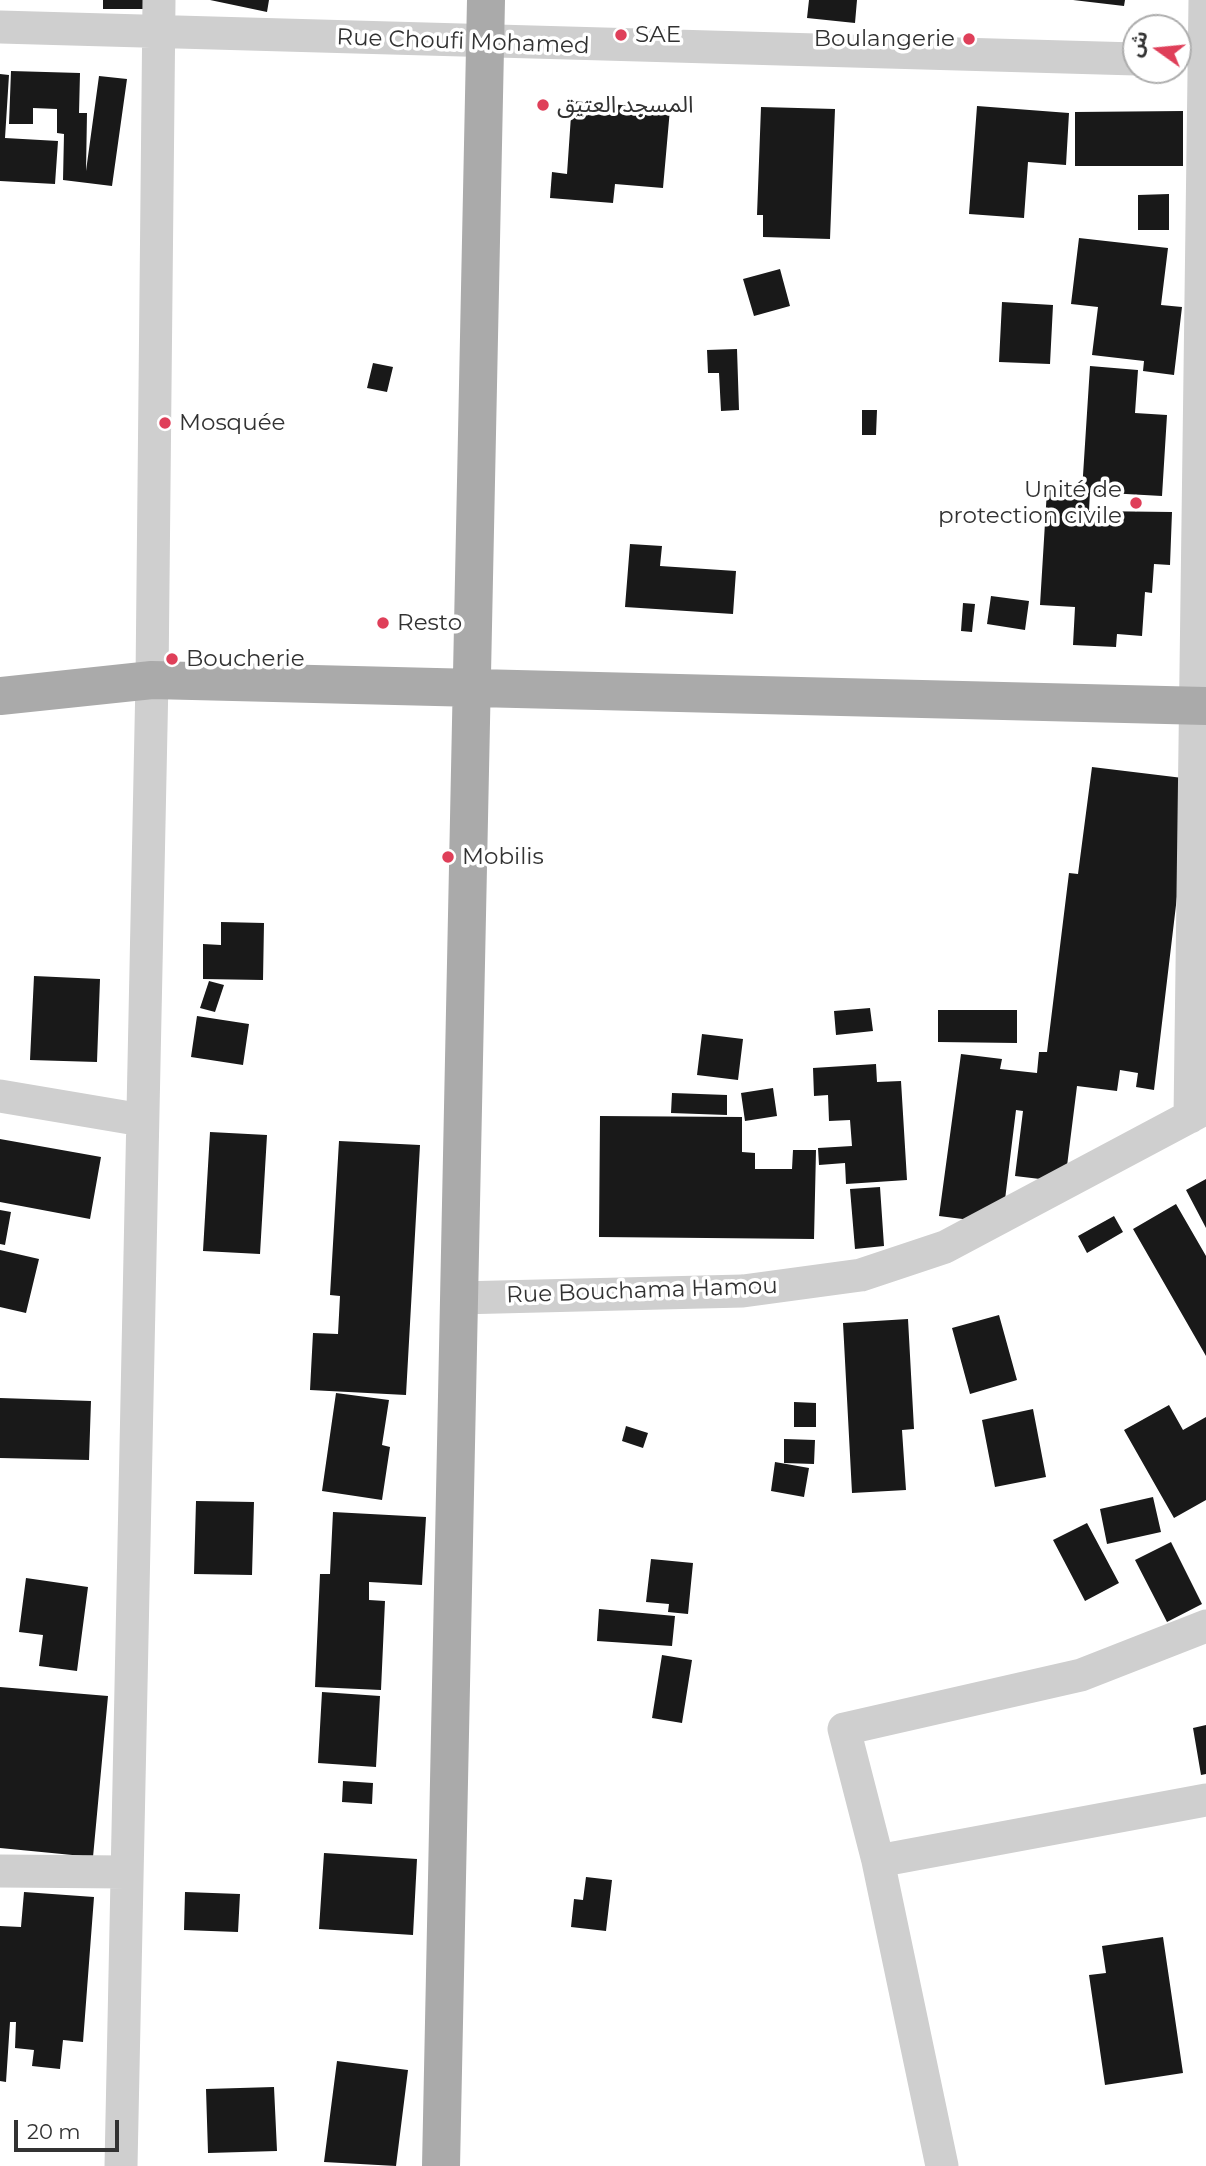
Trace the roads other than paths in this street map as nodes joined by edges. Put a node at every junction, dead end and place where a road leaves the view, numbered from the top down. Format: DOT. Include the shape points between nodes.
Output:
graph roads {
  1 [pos="486,0"];
  2 [pos="1205,0"];
  3 [pos="158,16"];
  4 [pos="0,27"];
  5 [pos="485,43"];
  6 [pos="1122,60"];
  7 [pos="1196,61"];
  8 [pos="152,680"];
  9 [pos="471,685"];
  10 [pos="0,696"];
  11 [pos="1201,706"];
  12 [pos="0,1096"];
  13 [pos="1198,1112"];
  14 [pos="142,1120"];
  15 [pos="458,1297"];
  16 [pos="1206,1626"];
  17 [pos="1206,1800"];
  18 [pos="878,1861"];
  19 [pos="0,1871"];
  20 [pos="127,1872"];
  21 [pos="121,2166"];
  22 [pos="441,2166"];
  23 [pos="942,2166"];
  1 -- 5 [label="main road"];
  2 -- 7 [label="street"];
  3 -- 4 [label="street, Rue Choufi Mohamed"];
  3 -- 5 [label="street, Rue Choufi Mohamed"];
  3 -- 8 [label="street"];
  5 -- 6 [label="street, Rue Choufi Mohamed"];
  5 -- 9 [label="main road"];
  7 -- 11 [label="street"];
  8 -- 9 [label="main road"];
  8 -- 10 [label="main road"];
  8 -- 14 [label="street"];
  9 -- 11 [label="main road"];
  9 -- 15 [label="main road"];
  11 -- 13 [label="street"];
  12 -- 14 [label="street"];
  13 -- 15 [label="street, Rue Bouchama Hamou" via="945,1247 861,1275 743,1291"];
  14 -- 20 [label="street"];
  15 -- 22 [label="main road"];
  16 -- 18 [label="street" via="1081,1675 844,1729"];
  17 -- 18 [label="street"];
  18 -- 23 [label="street"];
  19 -- 20 [label="street"];
  20 -- 21 [label="street"];
}
